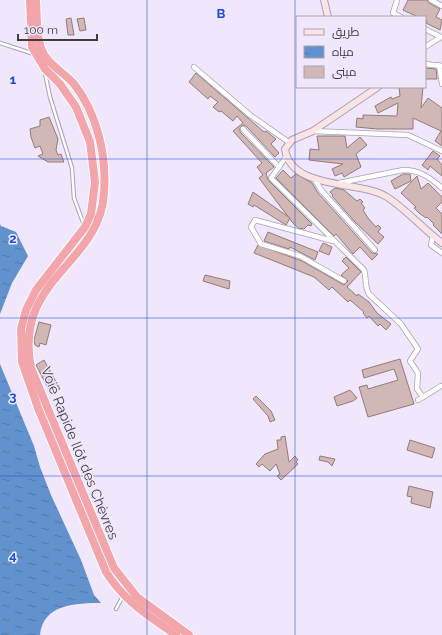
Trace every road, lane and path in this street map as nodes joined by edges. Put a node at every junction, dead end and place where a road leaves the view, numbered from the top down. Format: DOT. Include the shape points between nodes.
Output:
graph roads {
  1 [pos="30,0"];
  2 [pos="36,0"];
  3 [pos="324,0"];
  4 [pos="397,0"];
  5 [pos="431,0"];
  6 [pos="442,6"];
  7 [pos="328,16"];
  8 [pos="399,16"];
  9 [pos="426,29"];
  10 [pos="442,37"];
  11 [pos="0,42"];
  12 [pos="426,47"];
  13 [pos="36,55"];
  14 [pos="46,57"];
  15 [pos="426,64"];
  16 [pos="440,66"];
  17 [pos="194,67"];
  18 [pos="45,69"];
  19 [pos="442,84"];
  20 [pos="377,88"];
  21 [pos="243,129"];
  22 [pos="313,132"];
  23 [pos="290,143"];
  24 [pos="442,151"];
  25 [pos="286,156"];
  26 [pos="279,167"];
  27 [pos="313,177"];
  28 [pos="333,184"];
  29 [pos="442,188"];
  30 [pos="85,227"];
  31 [pos="432,236"];
  32 [pos="334,241"];
  33 [pos="442,243"];
  34 [pos="375,250"];
  35 [pos="442,253"];
  36 [pos="344,281"];
  37 [pos="442,386"];
  38 [pos="442,390"];
  39 [pos="423,397"];
  40 [pos="418,400"];
  41 [pos="123,595"];
  42 [pos="116,609"];
  43 [pos="176,635"];
  44 [pos="189,635"];
  1 -- 13 [label="highway, Voie Rapide Ilôt des Chèvres" via="32,47"];
  2 -- 14 [label="highway, Voie Rapide Ilôt des Chèvres" via="39,39"];
  3 -- 7 [label="street"];
  4 -- 8 [label="street" via="393,13"];
  5 -- 6 [label="street"];
  9 -- 10 [label="street"];
  10 -- 12 [label="street"];
  11 -- 13 [label="lane"];
  13 -- 14 [label="lane"];
  13 -- 18 [label="highway, Voie Rapide Ilôt des Chèvres"];
  14 -- 44 [label="highway, Voie Rapide Ilôt des Chèvres" via="73,84 91,112 102,157 104,194 100,215 92,233 43,294 34,312 28,340 31,368 116,572 137,597"];
  15 -- 16 [label="street"];
  16 -- 19 [label="street"];
  17 -- 23 [label="street" via="250,115"];
  18 -- 30 [label="lane" via="50,97 72,168 74,198"];
  18 -- 30 [label="highway, Voie Rapide Ilôt des Chèvres" via="69,94 90,142 94,164 94,197 91,214"];
  20 -- 22 [label="street"];
  21 -- 26 [label="street"];
  22 -- 23 [label="street"];
  22 -- 24 [label="street" via="408,135"];
  23 -- 25 [label="street" via="285,149"];
  25 -- 26 [label="street"];
  25 -- 27 [label="street" via="294,168"];
  26 -- 32 [label="street" via="271,178"];
  27 -- 28 [label="street"];
  27 -- 34 [label="street" via="321,190"];
  28 -- 29 [label="street" via="414,170 423,173"];
  28 -- 31 [label="street" via="387,197"];
  30 -- 41 [label="highway, Voie Rapide Ilôt des Chèvres" via="36,290 22,323 20,346 26,378 83,519 106,572"];
  31 -- 33 [label="street"];
  31 -- 35 [label="street" via="431,245"];
  32 -- 36 [label="street" via="255,220 251,227 261,244 300,256"];
  32 -- 39 [label="street" via="364,270 365,288 369,294 401,324 418,349 410,361 418,373 417,389"];
  37 -- 38 [label="street"];
  37 -- 39 [label="street"];
  39 -- 40 [label="street"];
  41 -- 42 [label="lane"];
  41 -- 43 [label="highway, Voie Rapide Ilôt des Chèvres"];
}
